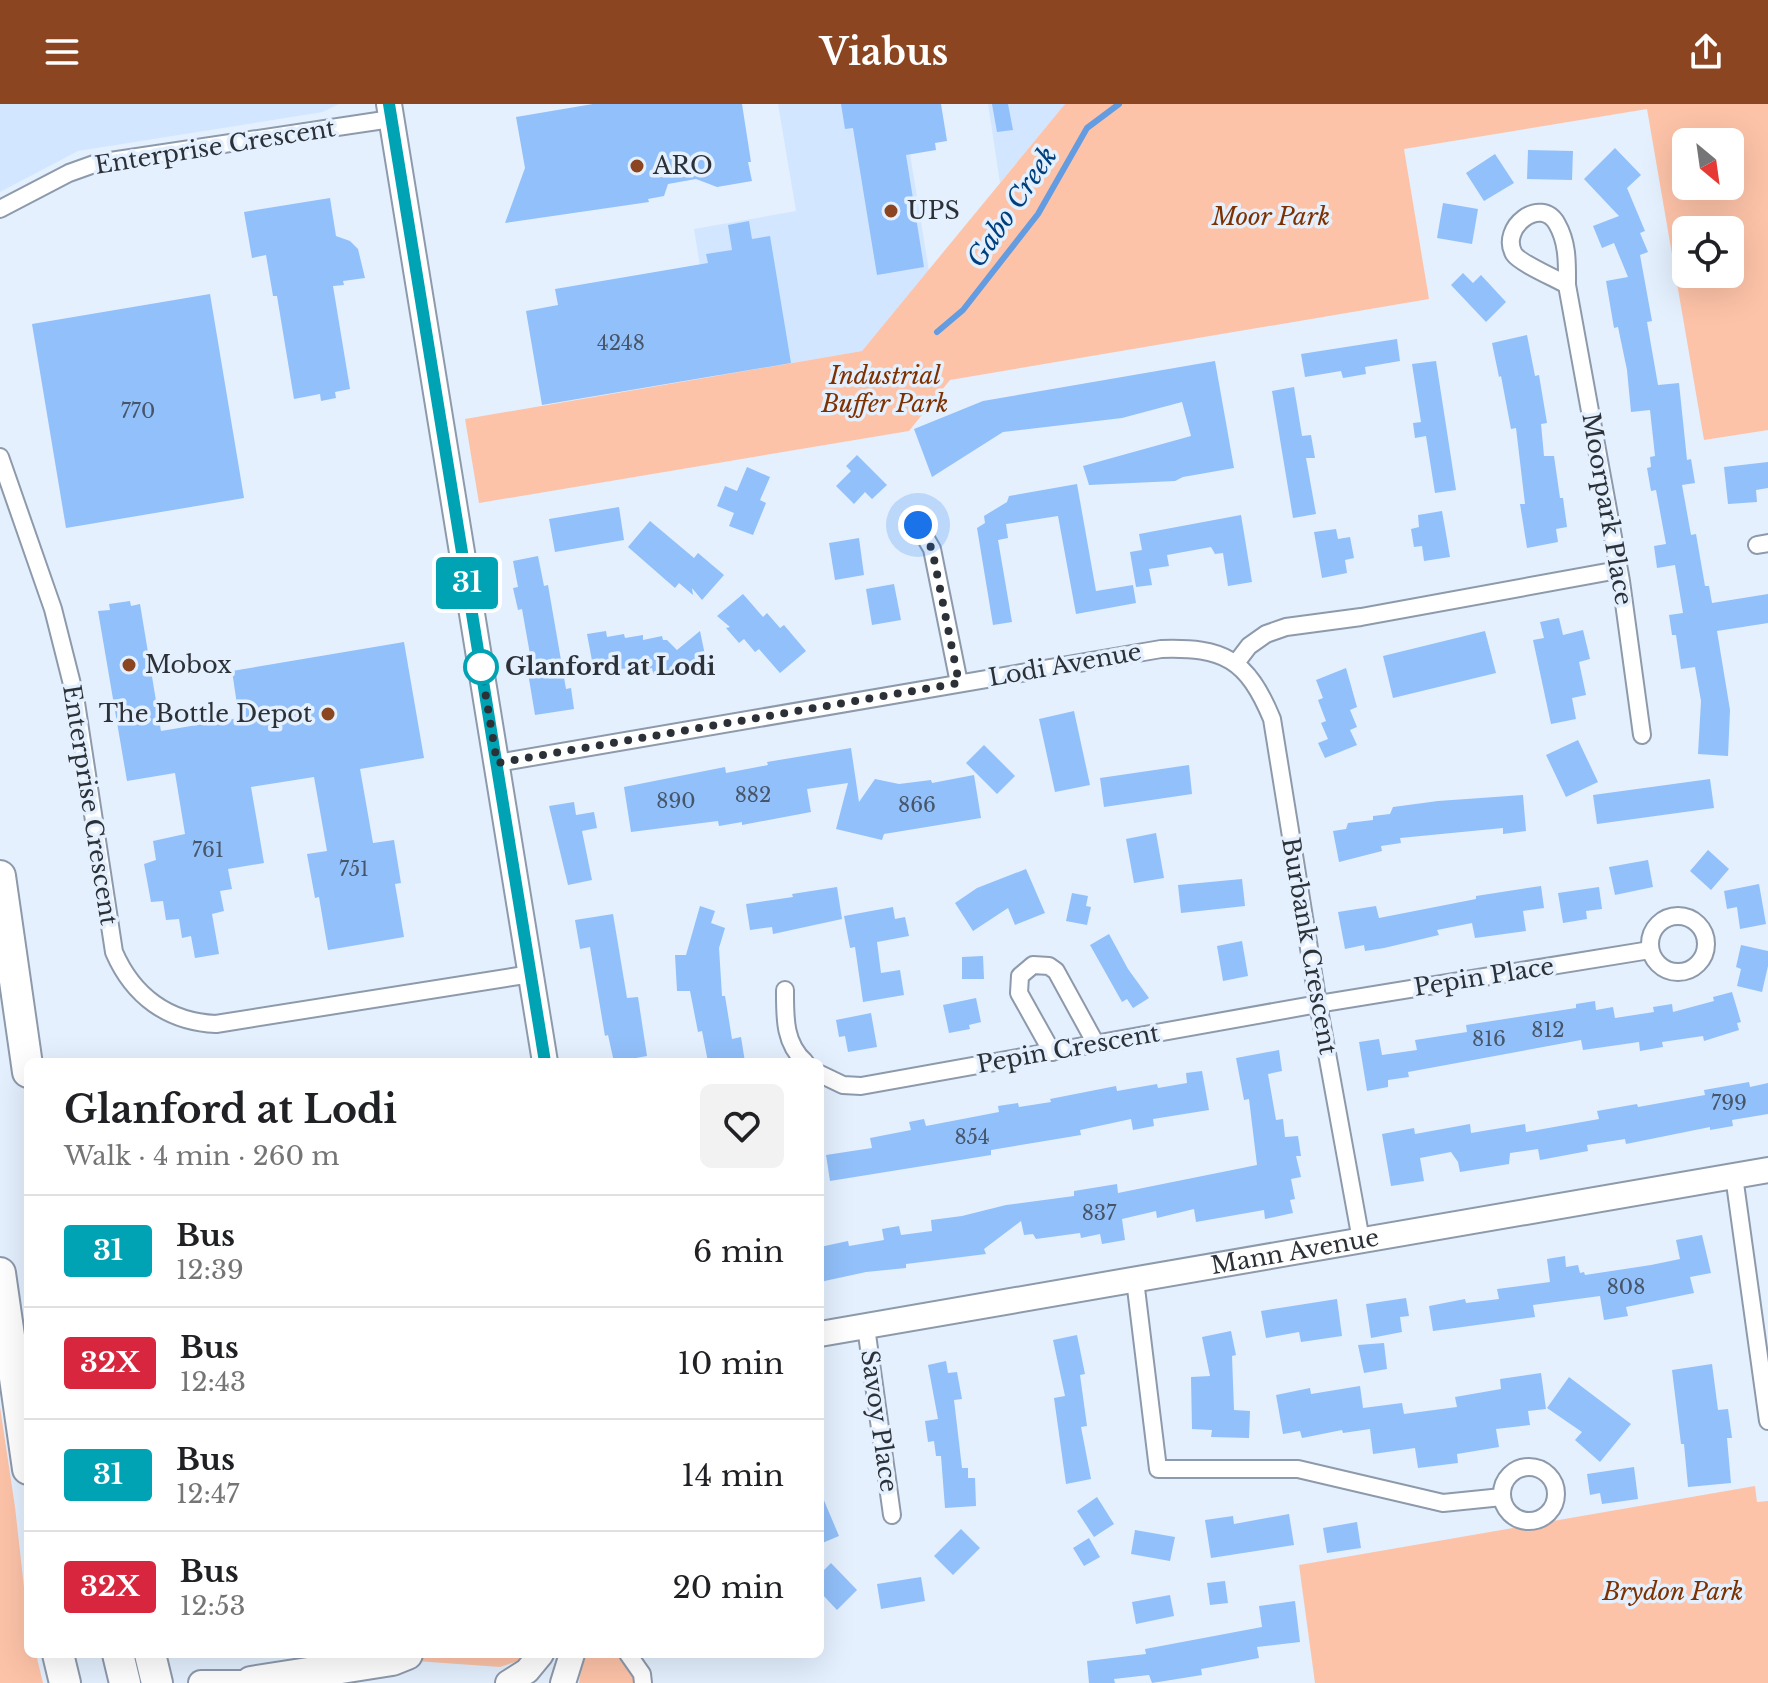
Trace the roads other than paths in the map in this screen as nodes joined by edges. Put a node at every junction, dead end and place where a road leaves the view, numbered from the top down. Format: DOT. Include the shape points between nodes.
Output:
graph roads {
  1 [pos="390,112"];
  2 [pos="0,209"];
  3 [pos="1567,285"];
  4 [pos="0,457"];
  5 [pos="918,525"];
  6 [pos="1618,570"];
  7 [pos="1236,663"];
  8 [pos="959,683"];
  9 [pos="1642,735"];
  10 [pos="497,763"];
  11 [pos="0,876"];
  12 [pos="1650,950"];
  13 [pos="531,974"];
  14 [pos="785,990"];
  15 [pos="1318,1004"];
  16 [pos="1096,1044"];
  17 [pos="1052,1052"];
  18 [pos="26,1058"];
  19 [pos="544,1058"];
  20 [pos="801,1058"];
  21 [pos="824,1076"];
  22 [pos="1768,1170"];
  23 [pos="1734,1176"];
  24 [pos="1361,1240"];
  25 [pos="0,1273"];
  26 [pos="1135,1280"];
  27 [pos="866,1327"];
  28 [pos="824,1333"];
  29 [pos="1768,1421"];
  30 [pos="24,1441"];
  31 [pos="1502,1497"];
  32 [pos="892,1515"];
  33 [pos="59,1658"];
  34 [pos="119,1658"];
  35 [pos="151,1658"];
  36 [pos="397,1658"];
  37 [pos="538,1658"];
  38 [pos="571,1658"];
  39 [pos="631,1658"];
  40 [pos="248,1682"];
  41 [pos="65,1683"];
  42 [pos="125,1683"];
  43 [pos="157,1683"];
  44 [pos="201,1683"];
  45 [pos="508,1683"];
  46 [pos="563,1683"];
  47 [pos="643,1683"];
  1 -- 2 [label="street, Enterprise Crescent" via="97,163"];
  1 -- 10 [label="main road"];
  3 -- 3 [label="street, Moorpark Place" via="1566,253 1556,221 1538,212 1526,216 1511,236 1515,256"];
  3 -- 6 [label="street, Moorpark Place"];
  4 -- 13 [label="street, Enterprise Crescent" via="42,572 69,673 114,952 145,998 176,1017 216,1024"];
  5 -- 8 [label="street" via="932,549"];
  6 -- 7 [label="street" via="1286,627 1249,646"];
  6 -- 9 [label="street, Moorpark Place"];
  7 -- 8 [label="street, Lodi Avenue" via="1194,648 1161,649"];
  7 -- 15 [label="street, Burbank Crescent" via="1261,693 1272,719"];
  8 -- 10 [label="street, Lodi Avenue"];
  10 -- 13 [label="main road"];
  11 -- 18 [label="highway"];
  12 -- 15 [label="street, Pepin Place"];
  13 -- 19 [label="main road"];
  14 -- 20 [label="street" via="785,1019 792,1048"];
  15 -- 16 [label="street, Pepin Crescent"];
  15 -- 24 [label="street, Burbank Crescent"];
  16 -- 17 [label="street, Pepin Crescent"];
  16 -- 17 [label="street" via="1056,971 1033,965 1020,976 1019,993"];
  17 -- 21 [label="street, Pepin Crescent" via="861,1086"];
  22 -- 23 [label="main road, Mann Avenue"];
  23 -- 24 [label="main road, Mann Avenue"];
  23 -- 29 [label="street"];
  24 -- 26 [label="main road, Mann Avenue"];
  25 -- 30 [label="highway"];
  26 -- 27 [label="main road, Mann Avenue"];
  26 -- 31 [label="street" via="1158,1469 1298,1469 1443,1503"];
  27 -- 28 [label="main road, Mann Avenue"];
  27 -- 32 [label="street, Savoy Place"];
  33 -- 41 [label="highway"];
  34 -- 42 [label="highway"];
  35 -- 43 [label="highway"];
  36 -- 40 [label="highway"];
  37 -- 45 [label="main road"];
  38 -- 46 [label="main road"];
  39 -- 47 [label="street"];
  40 -- 44 [label="main road"];
}
